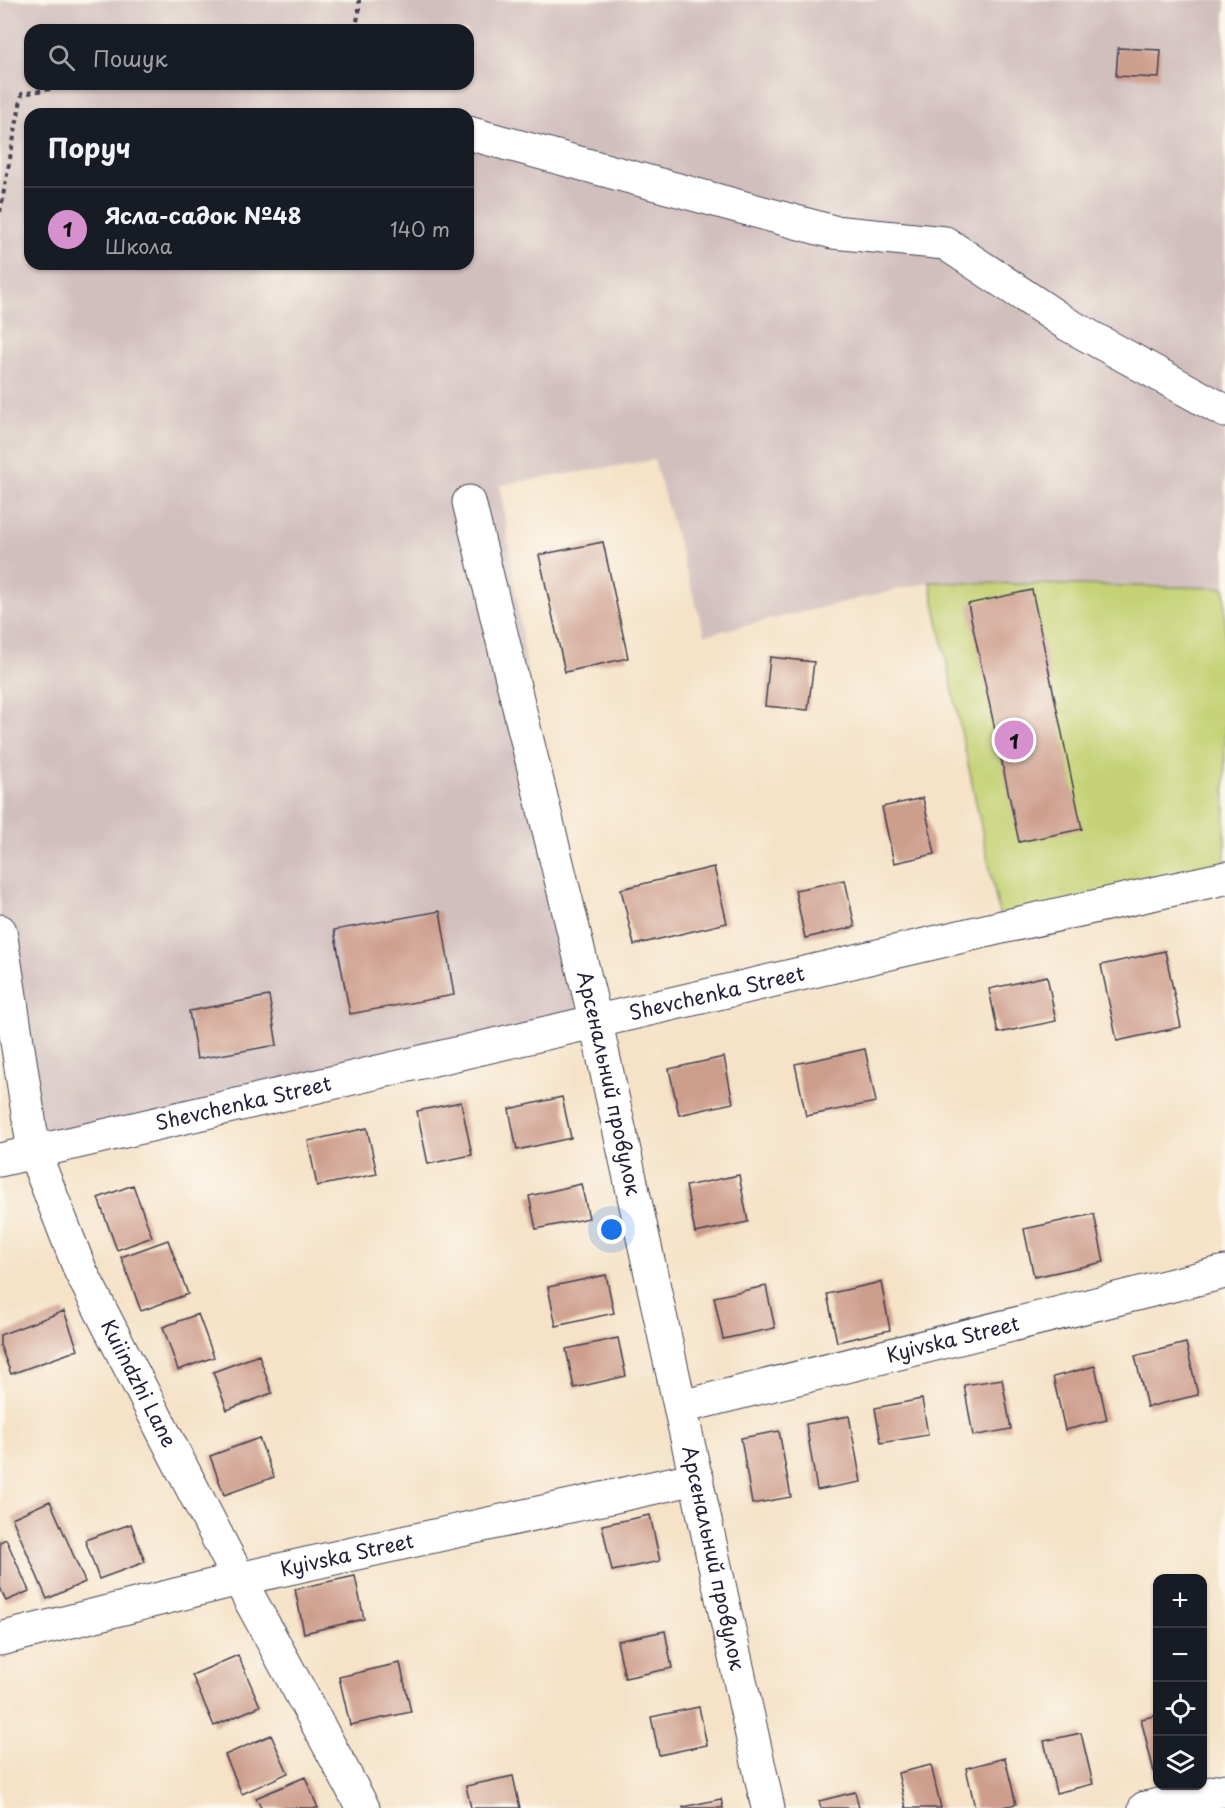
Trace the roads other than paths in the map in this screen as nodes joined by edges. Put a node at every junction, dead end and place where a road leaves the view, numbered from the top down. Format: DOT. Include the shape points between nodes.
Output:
graph roads {
  1 [pos="474,135"];
  2 [pos="1225,411"];
  3 [pos="469,502"];
  4 [pos="1225,878"];
  5 [pos="0,931"];
  6 [pos="596,1023"];
  7 [pos="34,1152"];
  8 [pos="0,1160"];
  9 [pos="1225,1272"];
  10 [pos="681,1407"];
  11 [pos="697,1478"];
  12 [pos="239,1579"];
  13 [pos="0,1639"];
  14 [pos="1225,1790"];
  15 [pos="363,1808"];
  16 [pos="768,1808"];
  17 [pos="1145,1808"];
  1 -- 2 [label="street" via="833,231 945,243 1067,324"];
  3 -- 6 [label="street, Арсенальний провулок"];
  4 -- 6 [label="street, Shevchenka Street"];
  5 -- 7 [label="street, Kuiindzhi Lane"];
  6 -- 7 [label="street, Shevchenka Street"];
  6 -- 10 [label="street, Арсенальний провулок"];
  7 -- 8 [label="street, Shevchenka Street"];
  7 -- 12 [label="street, Kuiindzhi Lane" via="81,1272"];
  9 -- 10 [label="street, Kyivska Street"];
  10 -- 11 [label="street, Арсенальний провулок"];
  11 -- 12 [label="street, Kyivska Street"];
  11 -- 16 [label="street, Арсенальний провулок"];
  12 -- 13 [label="street, Kyivska Street"];
  12 -- 15 [label="street, Kuiindzhi Lane"];
  14 -- 17 [label="street"];
}
